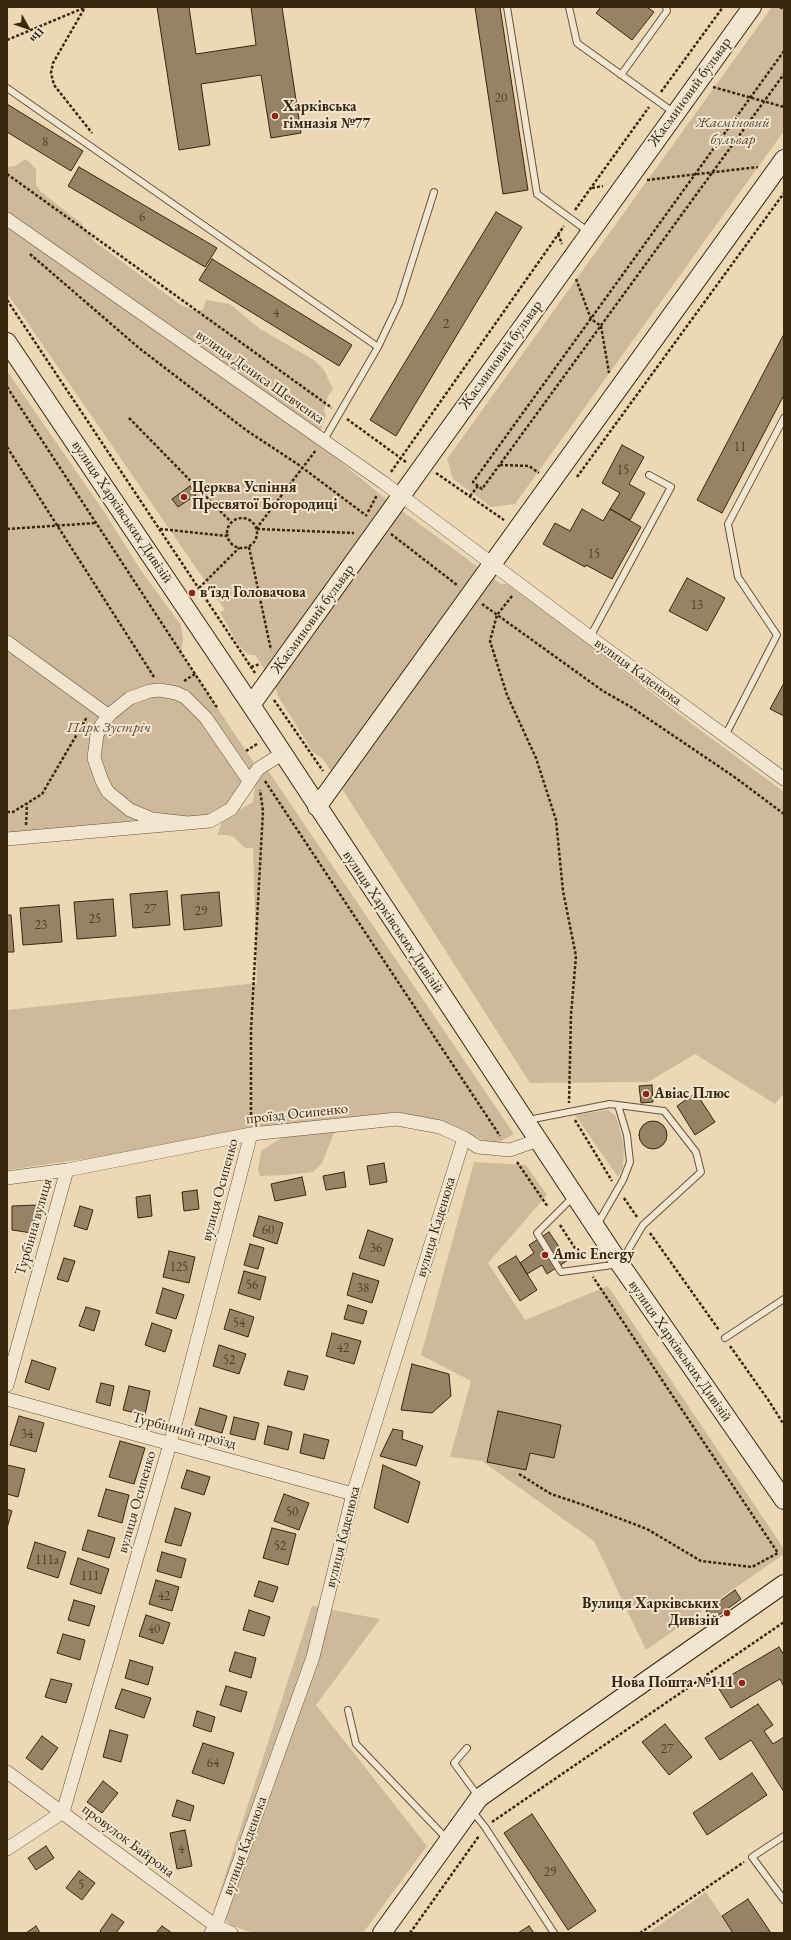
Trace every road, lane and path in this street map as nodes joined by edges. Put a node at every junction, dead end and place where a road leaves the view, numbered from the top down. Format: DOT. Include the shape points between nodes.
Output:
graph roads {
  1 [pos="507,7"];
  2 [pos="569,7"];
  3 [pos="666,7"];
  4 [pos="723,7"];
  5 [pos="752,7"];
  6 [pos="780,7"];
  7 [pos="85,8"];
  8 [pos="784,10"];
  9 [pos="7,40"];
  10 [pos="784,51"];
  11 [pos="784,74"];
  12 [pos="621,75"];
  13 [pos="673,75"];
  14 [pos="698,82"];
  15 [pos="7,88"];
  16 [pos="751,98"];
  17 [pos="655,99"];
  18 [pos="764,101"];
  19 [pos="784,107"];
  20 [pos="675,113"];
  21 [pos="92,134"];
  22 [pos="782,162"];
  23 [pos="712,173"];
  24 [pos="7,174"];
  25 [pos="695,174"];
  26 [pos="624,184"];
  27 [pos="591,188"];
  28 [pos="434,192"];
  29 [pos="784,193"];
  30 [pos="569,218"];
  31 [pos="7,219"];
  32 [pos="589,232"];
  33 [pos="558,234"];
  34 [pos="569,261"];
  35 [pos="7,300"];
  36 [pos="591,319"];
  37 [pos="601,326"];
  38 [pos="7,342"];
  39 [pos="378,347"];
  40 [pos="7,387"];
  41 [pos="614,396"];
  42 [pos="340,414"];
  43 [pos="129,418"];
  44 [pos="784,418"];
  45 [pos="618,421"];
  46 [pos="324,440"];
  47 [pos="7,447"];
  48 [pos="401,458"];
  49 [pos="500,465"];
  50 [pos="419,471"];
  51 [pos="649,475"];
  52 [pos="575,480"];
  53 [pos="552,482"];
  54 [pos="384,483"];
  55 [pos="478,486"];
  56 [pos="400,496"];
  57 [pos="231,522"];
  58 [pos="96,523"];
  59 [pos="58,526"];
  60 [pos="7,529"];
  61 [pos="159,529"];
  62 [pos="256,529"];
  63 [pos="356,534"];
  64 [pos="226,536"];
  65 [pos="249,547"];
  66 [pos="239,548"];
  67 [pos="493,564"];
  68 [pos="520,585"];
  69 [pos="199,588"];
  70 [pos="590,637"];
  71 [pos="7,642"];
  72 [pos="272,652"];
  73 [pos="265,687"];
  74 [pos="162,690"];
  75 [pos="94,705"];
  76 [pos="251,705"];
  77 [pos="220,713"];
  78 [pos="109,716"];
  79 [pos="725,736"];
  80 [pos="242,745"];
  81 [pos="283,753"];
  82 [pos="258,769"];
  83 [pos="784,779"];
  84 [pos="249,781"];
  85 [pos="333,786"];
  86 [pos="27,803"];
  87 [pos="317,807"];
  88 [pos="7,812"];
  89 [pos="188,823"];
  90 [pos="26,837"];
  91 [pos="7,839"];
  92 [pos="618,1105"];
  93 [pos="569,1111"];
  94 [pos="525,1120"];
  95 [pos="251,1134"];
  96 [pos="464,1138"];
  97 [pos="538,1140"];
  98 [pos="510,1150"];
  99 [pos="67,1170"];
  100 [pos="7,1178"];
  101 [pos="618,1190"];
  102 [pos="574,1195"];
  103 [pos="555,1217"];
  104 [pos="643,1225"];
  105 [pos="596,1228"];
  106 [pos="620,1264"];
  107 [pos="588,1269"];
  108 [pos="784,1298"];
  109 [pos="725,1338"];
  110 [pos="7,1385"];
  111 [pos="7,1399"];
  112 [pos="784,1425"];
  113 [pos="170,1444"];
  114 [pos="519,1474"];
  115 [pos="353,1494"];
  116 [pos="784,1500"];
  117 [pos="784,1584"];
  118 [pos="784,1622"];
  119 [pos="348,1710"];
  120 [pos="467,1748"];
  121 [pos="7,1772"];
  122 [pos="474,1803"];
  123 [pos="63,1812"];
  124 [pos="485,1827"];
  125 [pos="784,1836"];
  126 [pos="448,1840"];
  127 [pos="7,1849"];
  128 [pos="752,1856"];
  129 [pos="784,1900"];
  130 [pos="214,1930"];
  131 [pos="231,1933"];
  132 [pos="382,1933"];
  133 [pos="410,1933"];
  134 [pos="554,1933"];
  135 [pos="640,1933"];
  1 -- 30 [label="lane" via="536,194"];
  2 -- 12 [label="lane" via="578,43"];
  3 -- 12 [label="lane" via="666,11"];
  4 -- 13 [label="path"];
  5 -- 14 [label="street, Жасминовий бульвар"];
  6 -- 8 [label="path"];
  7 -- 9 [label="path"];
  7 -- 21 [label="path" via="53,64 51,73 54,84"];
  10 -- 16 [label="path"];
  11 -- 18 [label="path"];
  12 -- 17 [label="lane"];
  13 -- 14 [label="path"];
  13 -- 17 [label="path"];
  14 -- 16 [label="path"];
  14 -- 20 [label="street, Жасминовий бульвар"];
  15 -- 39 [label="lane"];
  16 -- 18 [label="path"];
  16 -- 25 [label="path"];
  17 -- 20 [label="lane"];
  17 -- 27 [label="path"];
  18 -- 19 [label="path"];
  18 -- 23 [label="path"];
  20 -- 26 [label="street, Жасминовий бульвар"];
  22 -- 23 [label="path"];
  22 -- 41 [label="street"];
  23 -- 25 [label="path"];
  23 -- 37 [label="path"];
  24 -- 42 [label="path"];
  25 -- 26 [label="path"];
  25 -- 36 [label="path"];
  26 -- 27 [label="path"];
  26 -- 32 [label="street, Жасминовий бульвар"];
  27 -- 30 [label="path"];
  28 -- 39 [label="lane" via="399,303"];
  29 -- 45 [label="path"];
  30 -- 32 [label="lane"];
  30 -- 33 [label="path"];
  31 -- 46 [label="street, вулиця Дениса Шевченка"];
  32 -- 34 [label="street, Жасминовий бульвар"];
  33 -- 34 [label="path"];
  33 -- 48 [label="path"];
  34 -- 36 [label="path"];
  34 -- 50 [label="street, Жасминовий бульвар"];
  35 -- 61 [label="path"];
  36 -- 37 [label="path"];
  36 -- 55 [label="path" via="473,482"];
  37 -- 41 [label="path"];
  37 -- 49 [label="path"];
  38 -- 76 [label="street, вулиця Харківських Дивізій"];
  39 -- 42 [label="lane"];
  40 -- 58 [label="path"];
  41 -- 45 [label="path"];
  41 -- 53 [label="street"];
  42 -- 46 [label="lane"];
  42 -- 48 [label="path"];
  43 -- 57 [label="path"];
  44 -- 79 [label="lane" via="728,524 738,577 776,635"];
  45 -- 52 [label="path"];
  46 -- 54 [label="street, вулиця Дениса Шевченка"];
  46 -- 62 [label="path"];
  47 -- 59 [label="path"];
  48 -- 50 [label="path"];
  48 -- 54 [label="path"];
  49 -- 53 [label="path" via="529,466"];
  49 -- 55 [label="path" via="482,489"];
  50 -- 55 [label="path" via="438,473 470,496"];
  50 -- 56 [label="street, Жасминовий бульвар"];
  51 -- 70 [label="lane" via="671,487"];
  53 -- 67 [label="street"];
  54 -- 56 [label="street, вулиця Дениса Шевченка"];
  56 -- 67 [label="street, вулиця Дениса Шевченка"];
  56 -- 73 [label="street, Жасминовий бульвар"];
  57 -- 62 [label="path" via="246,518"];
  57 -- 64 [label="path"];
  58 -- 59 [label="path"];
  58 -- 77 [label="path"];
  59 -- 60 [label="path"];
  59 -- 74 [label="path"];
  61 -- 64 [label="path"];
  61 -- 69 [label="path"];
  62 -- 63 [label="path"];
  62 -- 65 [label="path" via="256,539"];
  64 -- 66 [label="path" via="231,544"];
  65 -- 66 [label="path"];
  65 -- 72 [label="path"];
  66 -- 69 [label="path"];
  67 -- 68 [label="street, вулиця Каденюка"];
  67 -- 85 [label="street"];
  68 -- 70 [label="street, вулиця Каденюка"];
  68 -- 93 [label="path" via="497,615 490,641 507,695 536,758 556,820 563,891 576,956 571,1015"];
  69 -- 73 [label="path"];
  70 -- 79 [label="street, вулиця Каденюка"];
  71 -- 75 [label="street"];
  73 -- 76 [label="street, Жасминовий бульвар"];
  73 -- 85 [label="path"];
  74 -- 78 [label="street" via="130,698"];
  74 -- 84 [label="street" via="185,697 200,710"];
  75 -- 78 [label="street"];
  75 -- 86 [label="path" via="42,794"];
  76 -- 81 [label="street, вулиця Харківських Дивізій"];
  78 -- 89 [label="street" via="97,735 94,758 108,792 130,810 152,819"];
  79 -- 83 [label="street, вулиця Каденюка"];
  80 -- 82 [label="path"];
  81 -- 82 [label="street"];
  81 -- 87 [label="street, вулиця Харківських Дивізій"];
  82 -- 84 [label="street"];
  82 -- 95 [label="path" via="263,812 251,1030"];
  82 -- 98 [label="path"];
  84 -- 89 [label="street" via="231,809 210,821"];
  85 -- 87 [label="street"];
  86 -- 88 [label="path" via="12,812"];
  86 -- 90 [label="path"];
  87 -- 94 [label="street, вулиця Харківських Дивізій"];
  89 -- 90 [label="street"];
  90 -- 91 [label="street"];
  92 -- 93 [label="lane"];
  92 -- 101 [label="lane" via="628,1135 630,1162"];
  92 -- 104 [label="lane" via="664,1111 696,1152 702,1172"];
  93 -- 94 [label="lane"];
  93 -- 101 [label="path"];
  94 -- 97 [label="street, вулиця Харківських Дивізій"];
  95 -- 96 [label="street, проїзд Осипенко" via="397,1119 440,1126"];
  95 -- 99 [label="street, проїзд Осипенко"];
  95 -- 113 [label="street, вулиця Осипенко"];
  96 -- 98 [label="street, проїзд Осипенко" via="478,1147"];
  96 -- 115 [label="street, вулиця Каденюка"];
  97 -- 98 [label="street, проїзд Осипенко"];
  97 -- 102 [label="street, вулиця Харківських Дивізій"];
  98 -- 103 [label="path"];
  99 -- 100 [label="street, проїзд Осипенко"];
  99 -- 110 [label="street, Турбінна вулиця"];
  101 -- 104 [label="path"];
  101 -- 105 [label="lane"];
  102 -- 103 [label="lane"];
  102 -- 105 [label="street, вулиця Харківських Дивізій"];
  103 -- 107 [label="path"];
  103 -- 107 [label="lane" via="537,1233 561,1272"];
  104 -- 106 [label="lane"];
  104 -- 109 [label="path"];
  105 -- 106 [label="street, вулиця Харківських Дивізій"];
  106 -- 107 [label="lane"];
  106 -- 116 [label="street, вулиця Харківських Дивізій"];
  107 -- 114 [label="path" via="778,1553 752,1567 701,1561 647,1529 551,1494"];
  108 -- 109 [label="lane"];
  109 -- 112 [label="path"];
  111 -- 113 [label="street, Турбінний проїзд"];
  113 -- 115 [label="street, Турбінний проїзд"];
  113 -- 123 [label="street, вулиця Осипенко"];
  115 -- 130 [label="street, вулиця Каденюка" via="313,1657"];
  117 -- 122 [label="street"];
  118 -- 124 [label="path"];
  119 -- 126 [label="lane" via="356,1744"];
  120 -- 122 [label="lane" via="454,1763"];
  121 -- 123 [label="street, провулок Байрона"];
  122 -- 124 [label="lane"];
  122 -- 126 [label="street"];
  123 -- 127 [label="street"];
  123 -- 130 [label="street, провулок Байрона"];
  124 -- 133 [label="path"];
  124 -- 134 [label="lane"];
  125 -- 128 [label="lane"];
  126 -- 132 [label="street"];
  128 -- 129 [label="lane"];
  128 -- 135 [label="path"];
  130 -- 131 [label="street, провулок Байрона"];
}
